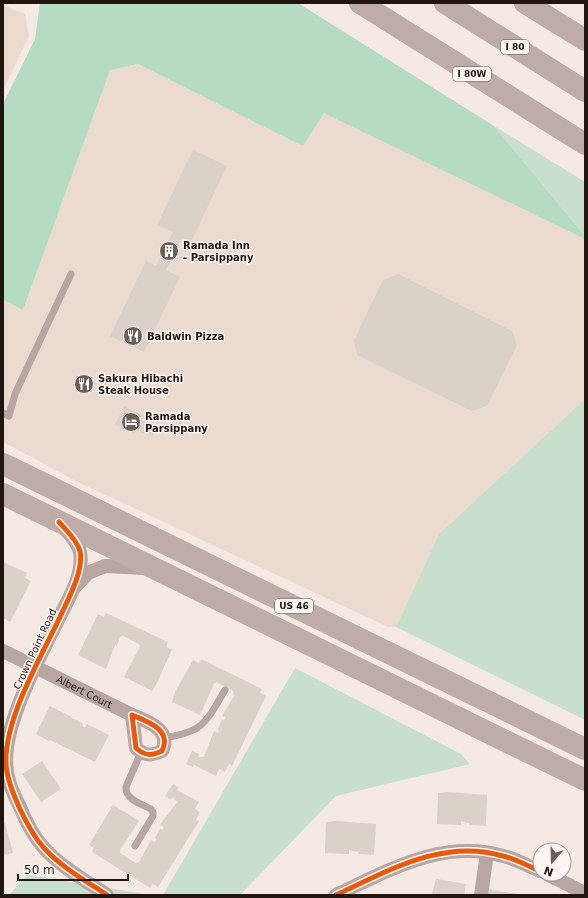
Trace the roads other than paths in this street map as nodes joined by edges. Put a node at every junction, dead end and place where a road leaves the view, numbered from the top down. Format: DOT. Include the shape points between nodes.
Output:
graph roads {
  1 [pos="360,3"];
  2 [pos="445,3"];
  3 [pos="525,3"];
  4 [pos="585,40"];
  5 [pos="585,91"];
  6 [pos="585,144"];
  7 [pos="71,274"];
  8 [pos="3,413"];
  9 [pos="3,464"];
  10 [pos="3,494"];
  11 [pos="59,522"];
  12 [pos="154,569"];
  13 [pos="73,589"];
  14 [pos="3,651"];
  15 [pos="36,668"];
  16 [pos="225,690"];
  17 [pos="132,715"];
  18 [pos="164,738"];
  19 [pos="585,749"];
  20 [pos="141,752"];
  21 [pos="585,780"];
  22 [pos="7,788"];
  23 [pos="135,846"];
  24 [pos="488,853"];
  25 [pos="532,868"];
  26 [pos="563,882"];
  27 [pos="585,893"];
  28 [pos="107,895"];
  29 [pos="336,895"];
  30 [pos="481,895"];
  1 -- 6 [label="highway, I 80W"];
  2 -- 5 [label="highway, I 80"];
  3 -- 4 [label="highway"];
  7 -- 8 [label="lane" via="15,394 9,416"];
  9 -- 19 [label="highway, US 46"];
  10 -- 11 [label="highway, US 46"];
  11 -- 12 [label="highway, US 46"];
  11 -- 13 [label="street, Crown Point Road" via="80,550 81,560"];
  12 -- 13 [label="street, Crown Point Road" via="105,566 88,573"];
  12 -- 21 [label="highway, US 46"];
  13 -- 15 [label="street, Crown Point Road"];
  14 -- 15 [label="street, Albert Court"];
  15 -- 17 [label="street, Albert Court"];
  15 -- 22 [label="street, Crown Point Road" via="13,721 6,755"];
  16 -- 18 [label="lane" via="209,718 199,728 187,734"];
  17 -- 18 [label="street, Albert Court" via="147,721 163,733"];
  17 -- 20 [label="street" via="136,748"];
  18 -- 20 [label="street" via="166,743 162,751 153,755"];
  20 -- 23 [label="lane" via="126,792 128,796 151,809 153,816"];
  22 -- 28 [label="street, Crown Point Road" via="44,848"];
  24 -- 25 [label="street" via="504,856"];
  24 -- 29 [label="street" via="464,851 415,860 387,870"];
  24 -- 30 [label="street"];
  26 -- 27 [label="street"];
}
